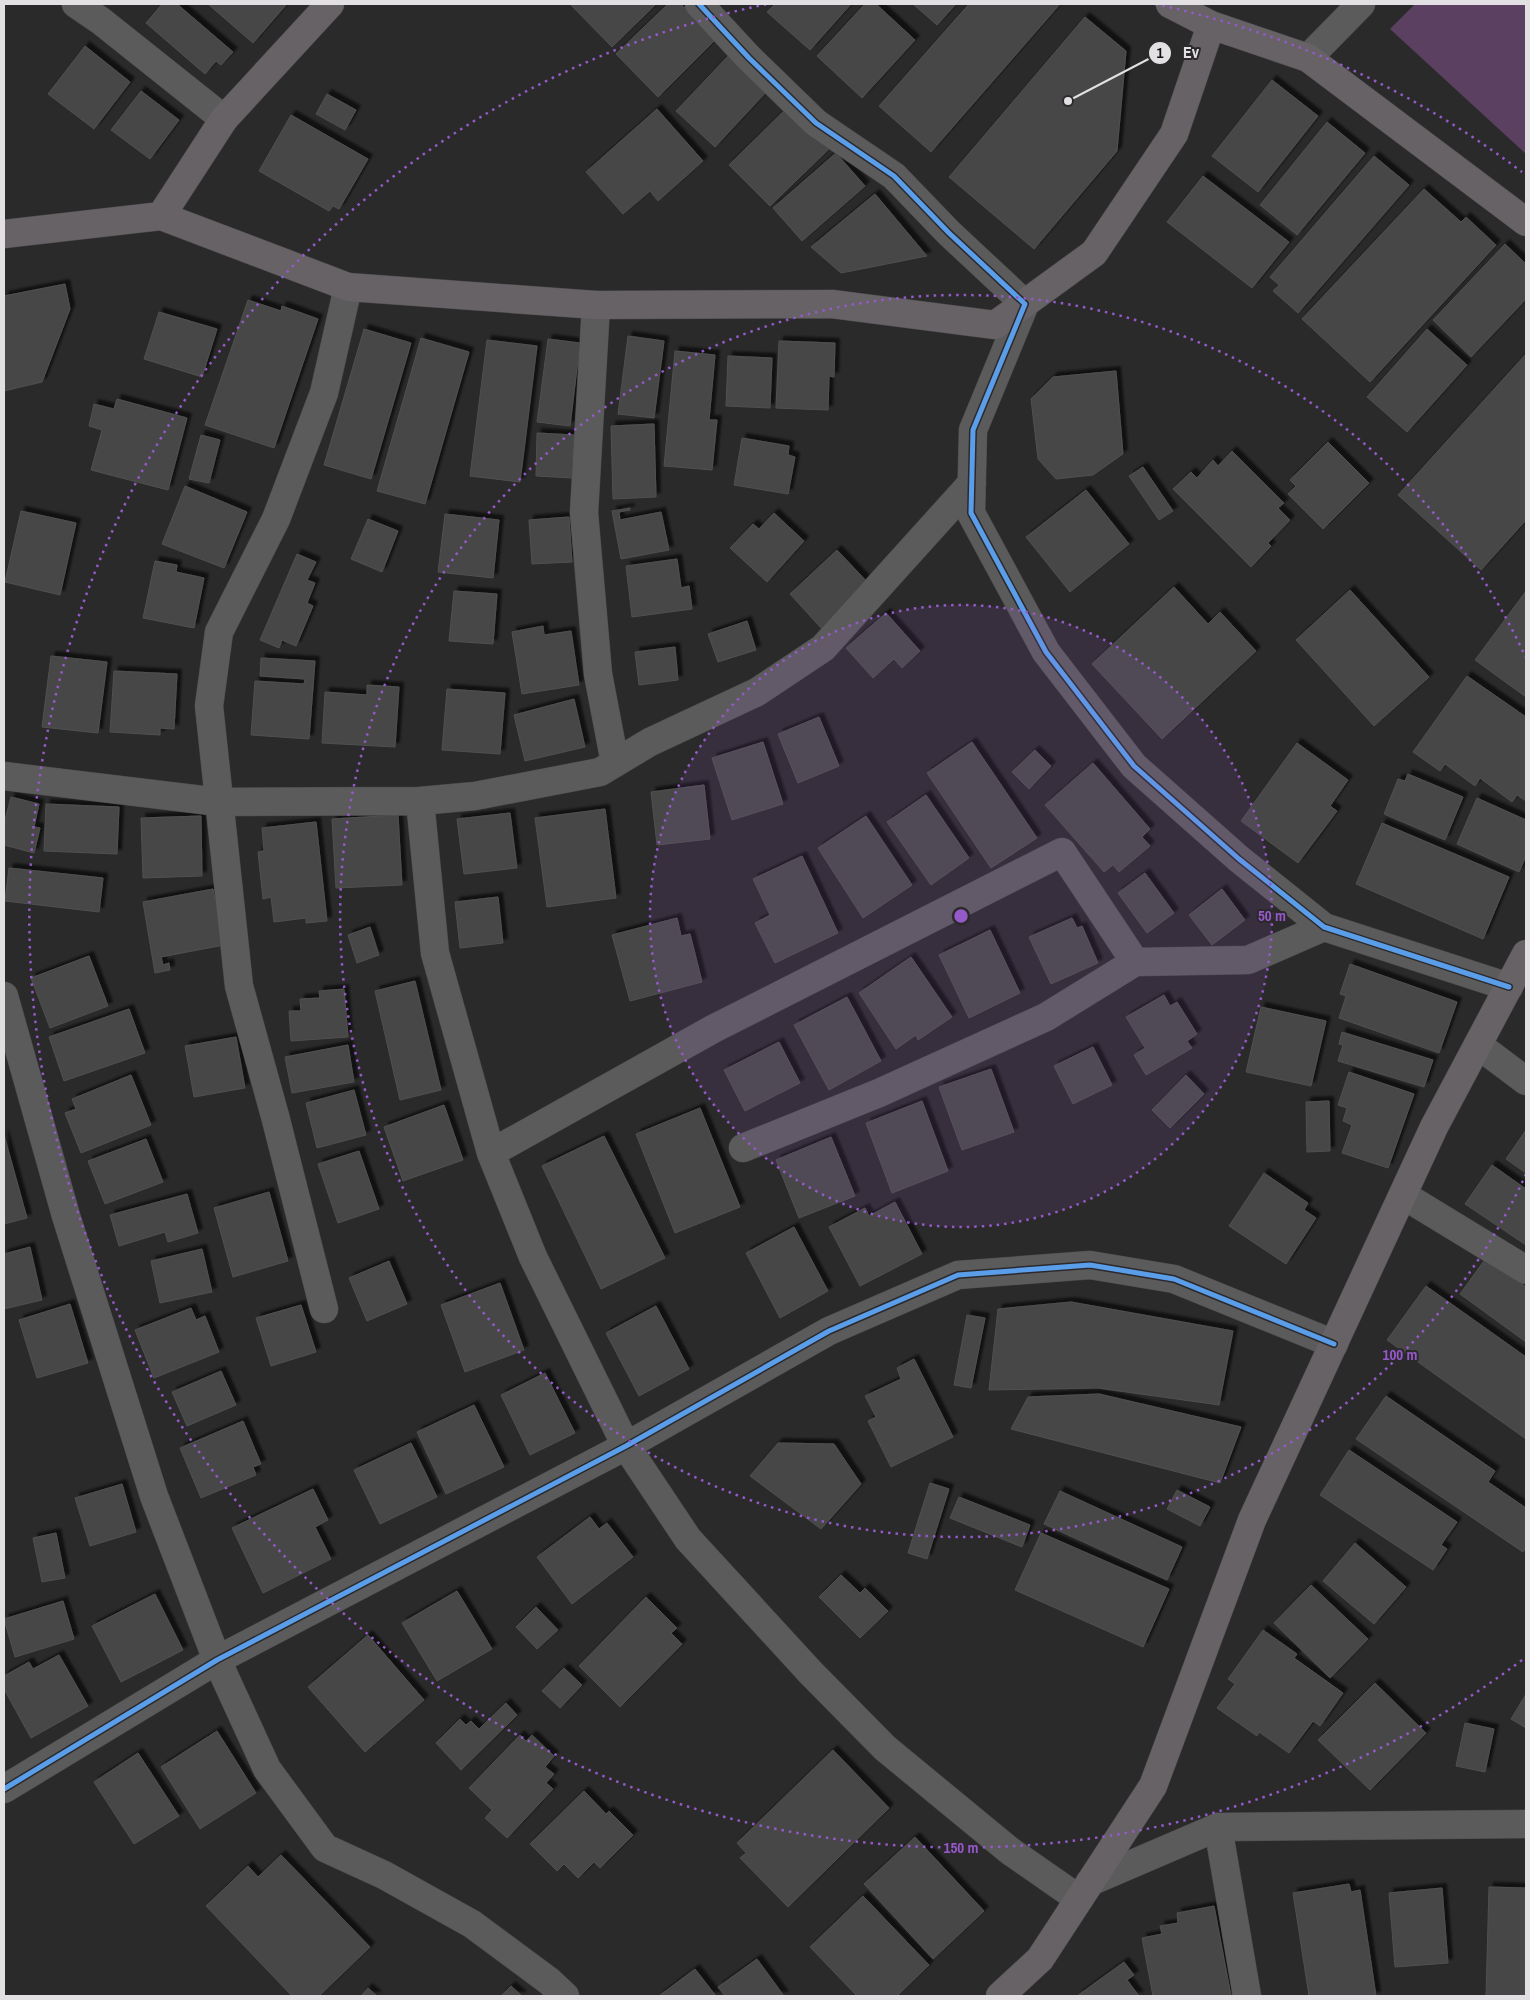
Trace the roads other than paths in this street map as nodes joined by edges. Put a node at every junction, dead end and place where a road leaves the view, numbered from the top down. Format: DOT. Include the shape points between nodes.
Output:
graph roads {
  1 [pos="76,4"];
  2 [pos="330,4"];
  3 [pos="699,4"];
  4 [pos="1170,4"];
  5 [pos="1360,4"];
  6 [pos="1211,25"];
  7 [pos="1308,58"];
  8 [pos="224,119"];
  9 [pos="161,216"];
  10 [pos="1526,222"];
  11 [pos="4,234"];
  12 [pos="348,287"];
  13 [pos="1025,304"];
  14 [pos="596,305"];
  15 [pos="972,483"];
  16 [pos="615,762"];
  17 [pos="4,776"];
  18 [pos="420,801"];
  19 [pos="219,802"];
  20 [pos="1324,927"];
  21 [pos="1526,954"];
  22 [pos="1135,962"];
  23 [pos="1509,987"];
  24 [pos="4,996"];
  25 [pos="1478,1045"];
  26 [pos="1526,1081"];
  27 [pos="743,1148"];
  28 [pos="491,1153"];
  29 [pos="1403,1196"];
  30 [pos="1526,1270"];
  31 [pos="324,1309"];
  32 [pos="1334,1344"];
  33 [pos="626,1446"];
  34 [pos="217,1660"];
  35 [pos="4,1789"];
  36 [pos="1526,1824"];
  37 [pos="1218,1827"];
  38 [pos="1084,1891"];
  39 [pos="565,1996"];
  40 [pos="1000,1996"];
  41 [pos="1247,1996"];
  1 -- 8 [label="street"];
  2 -- 8 [label="main road"];
  3 -- 13 [label="street" via="748,58 816,123 894,176"];
  4 -- 6 [label="main road"];
  5 -- 7 [label="street"];
  6 -- 7 [label="main road"];
  6 -- 13 [label="main road" via="1174,134 1094,253"];
  7 -- 10 [label="main road"];
  8 -- 9 [label="main road"];
  9 -- 11 [label="main road"];
  9 -- 12 [label="main road"];
  12 -- 14 [label="main road"];
  12 -- 19 [label="street" via="324,393 276,519 219,632 209,706"];
  13 -- 14 [label="main road" via="995,325 832,304"];
  13 -- 15 [label="street" via="973,430"];
  14 -- 16 [label="street" via="584,513 598,674"];
  15 -- 16 [label="street" via="823,648 757,692"];
  15 -- 20 [label="street" via="971,513 1046,652 1134,766 1239,859"];
  16 -- 18 [label="street" via="600,772 476,796"];
  17 -- 19 [label="street"];
  18 -- 19 [label="street"];
  18 -- 28 [label="street" via="435,952"];
  19 -- 31 [label="street" via="240,986"];
  20 -- 22 [label="street" via="1248,960"];
  20 -- 23 [label="street"];
  21 -- 23 [label="main road"];
  22 -- 27 [label="street" via="1046,1017 879,1093"];
  22 -- 28 [label="street" via="1062,852 713,1029"];
  23 -- 25 [label="main road"];
  24 -- 34 [label="street" via="66,1216 154,1496"];
  25 -- 26 [label="street"];
  25 -- 29 [label="main road"];
  28 -- 33 [label="street" via="533,1257"];
  29 -- 30 [label="street"];
  29 -- 32 [label="main road"];
  32 -- 33 [label="street" via="1174,1279 1090,1265 958,1275 829,1331"];
  32 -- 38 [label="main road" via="1252,1520 1153,1786"];
  33 -- 34 [label="street"];
  33 -- 38 [label="street" via="688,1540 885,1748 1010,1851"];
  34 -- 35 [label="street"];
  34 -- 39 [label="street" via="267,1769 325,1848 384,1875 472,1924"];
  36 -- 37 [label="street"];
  37 -- 38 [label="street"];
  37 -- 41 [label="street"];
  38 -- 40 [label="main road" via="1040,1959"];
}
